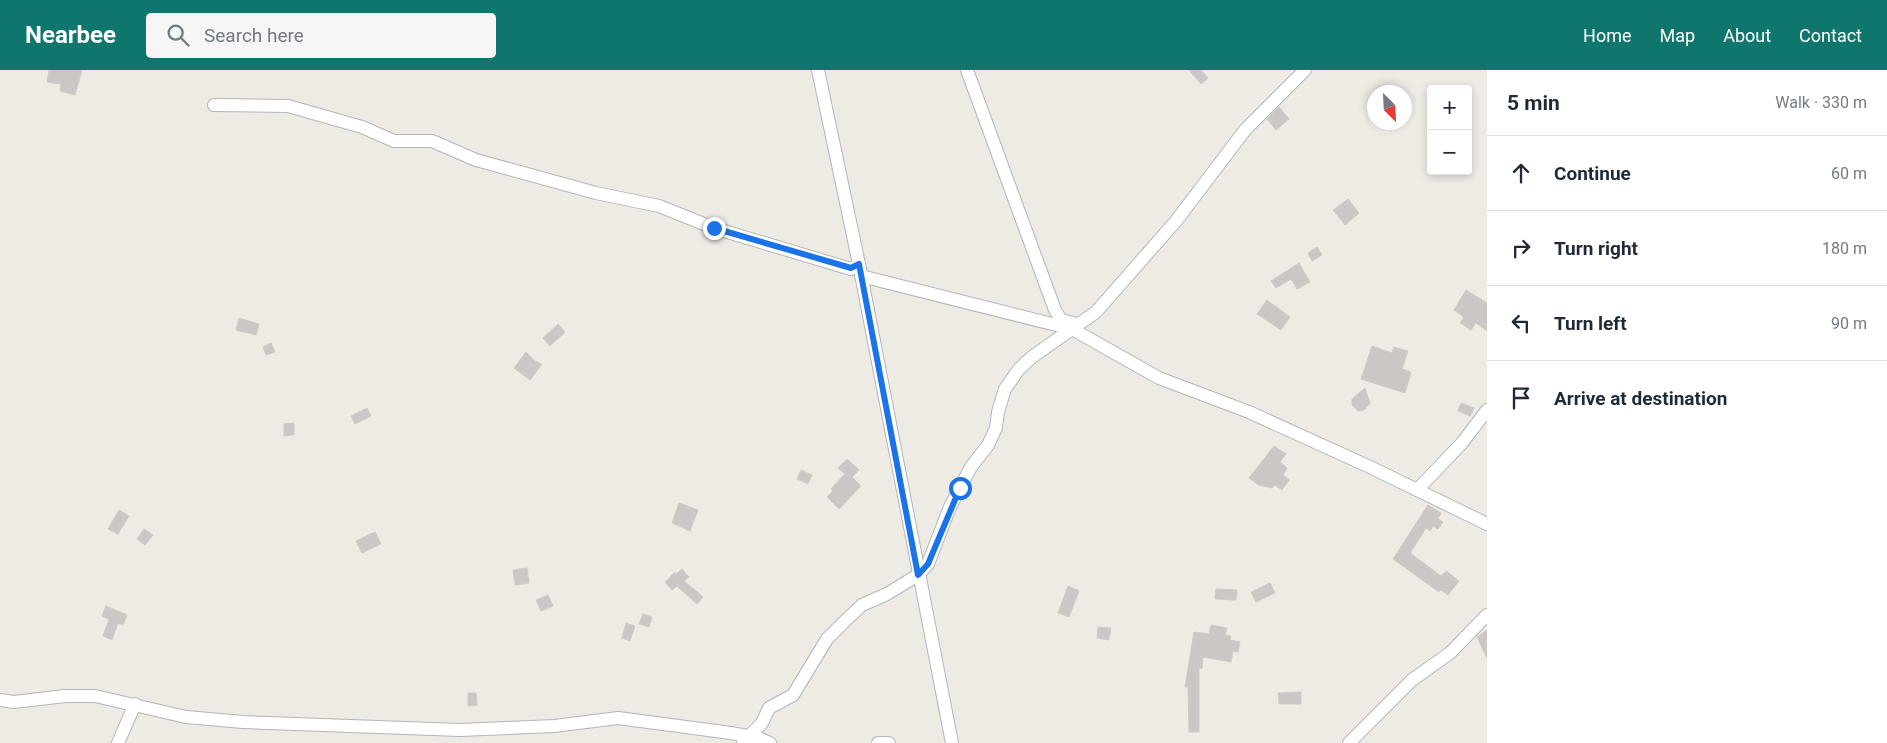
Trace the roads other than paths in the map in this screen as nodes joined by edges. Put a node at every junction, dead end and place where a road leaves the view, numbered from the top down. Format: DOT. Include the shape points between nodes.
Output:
graph roads {
  1 [pos="818,70"];
  2 [pos="968,70"];
  3 [pos="1305,70"];
  4 [pos="214,105"];
  5 [pos="860,270"];
  6 [pos="1076,326"];
  7 [pos="1487,410"];
  8 [pos="1417,490"];
  9 [pos="1487,524"];
  10 [pos="918,575"];
  11 [pos="1487,615"];
  12 [pos="0,700"];
  13 [pos="135,704"];
  14 [pos="746,740"];
  15 [pos="118,743"];
  16 [pos="770,743"];
  17 [pos="878,743"];
  18 [pos="889,743"];
  19 [pos="952,743"];
  20 [pos="1349,743"];
  1 -- 5 [label="street"];
  2 -- 6 [label="street" via="1055,310 1061,320"];
  3 -- 6 [label="street" via="1245,130 1157,243 1096,312"];
  4 -- 5 [label="street" via="288,106 362,127 394,141 432,141 476,160 596,193 658,206 714,228"];
  5 -- 6 [label="street"];
  5 -- 10 [label="street"];
  6 -- 8 [label="street" via="1159,378 1249,412"];
  6 -- 10 [label="street" via="1032,357 1005,389 996,428 971,467 950,507 928,564"];
  7 -- 8 [label="street"];
  8 -- 9 [label="street"];
  10 -- 14 [label="street" via="862,605 844,622 827,639 793,695 769,708 762,723"];
  10 -- 19 [label="street"];
  11 -- 20 [label="street" via="1450,653 1412,680"];
  12 -- 13 [label="street" via="14,702 96,696"];
  13 -- 14 [label="street" via="186,717 242,722 460,730 554,726 618,718"];
  13 -- 15 [label="street"];
  14 -- 16 [label="street"];
  17 -- 18 [label="street"];
}
